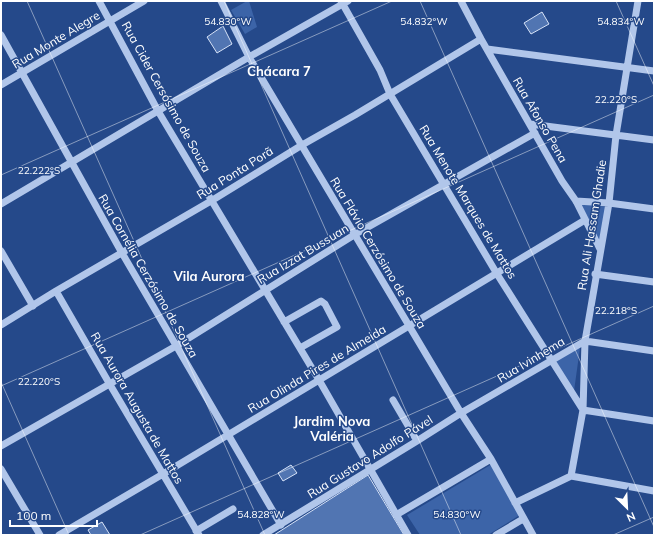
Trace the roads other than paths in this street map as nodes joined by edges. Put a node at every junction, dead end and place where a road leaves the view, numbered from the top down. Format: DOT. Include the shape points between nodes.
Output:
graph roads {
  1 [pos="99,1"];
  2 [pos="144,1"];
  3 [pos="221,1"];
  4 [pos="461,1"];
  5 [pos="638,1"];
  6 [pos="344,2"];
  7 [pos="111,20"];
  8 [pos="1,35"];
  9 [pos="481,39"];
  10 [pos="487,49"];
  11 [pos="249,57"];
  12 [pos="627,66"];
  13 [pos="654,70"];
  14 [pos="23,72"];
  15 [pos="1,85"];
  16 [pos="390,94"];
  17 [pos="158,111"];
  18 [pos="530,124"];
  19 [pos="535,133"];
  20 [pos="616,134"];
  21 [pos="654,140"];
  22 [pos="302,145"];
  23 [pos="71,163"];
  24 [pos="444,183"];
  25 [pos="576,201"];
  26 [pos="211,202"];
  27 [pos="609,203"];
  28 [pos="1,204"];
  29 [pos="654,210"];
  30 [pos="585,220"];
  31 [pos="354,235"];
  32 [pos="600,250"];
  33 [pos="1,251"];
  34 [pos="122,253"];
  35 [pos="497,274"];
  36 [pos="596,274"];
  37 [pos="654,282"];
  38 [pos="264,290"];
  39 [pos="56,291"];
  40 [pos="32,306"];
  41 [pos="284,322"];
  42 [pos="1,325"];
  43 [pos="410,326"];
  44 [pos="585,341"];
  45 [pos="176,346"];
  46 [pos="300,348"];
  47 [pos="654,351"];
  48 [pos="551,359"];
  49 [pos="319,380"];
  50 [pos="109,383"];
  51 [pos="489,398"];
  52 [pos="393,400"];
  53 [pos="583,410"];
  54 [pos="460,413"];
  55 [pos="654,421"];
  56 [pos="228,435"];
  57 [pos="417,441"];
  58 [pos="1,446"];
  59 [pos="492,458"];
  60 [pos="1,469"];
  61 [pos="370,469"];
  62 [pos="163,474"];
  63 [pos="571,476"];
  64 [pos="654,491"];
  65 [pos="515,502"];
  66 [pos="233,509"];
  67 [pos="396,515"];
  68 [pos="524,519"];
  69 [pos="281,525"];
  70 [pos="197,533"];
  71 [pos="40,535"];
  72 [pos="59,535"];
  73 [pos="263,535"];
  74 [pos="408,535"];
  75 [pos="496,535"];
  76 [pos="533,535"];
  1 -- 7 [label="street, Rua Cider Cersósimo de Souza"];
  2 -- 7 [label="street, Rua Monte Alegre"];
  3 -- 11 [label="street, Rua Flávio Cerzósimo de Souza"];
  4 -- 9 [label="street, Rua Afonso Pena"];
  5 -- 12 [label="street, Rua Ali Hassam Ghadie"];
  6 -- 11 [label="street"];
  6 -- 16 [label="street, Rua Menote Marques de Mattos"];
  7 -- 14 [label="street, Rua Monte Alegre"];
  7 -- 17 [label="street, Rua Cider Cersósimo de Souza"];
  8 -- 14 [label="street, Rua Cornélia Cerzósimo de Souza"];
  9 -- 10 [label="street, Rua Afonso Pena"];
  9 -- 16 [label="street, Rua Ponta Porã"];
  10 -- 12 [label="street"];
  10 -- 18 [label="street, Rua Afonso Pena"];
  11 -- 17 [label="street"];
  11 -- 22 [label="street, Rua Flávio Cerzósimo de Souza"];
  12 -- 13 [label="street"];
  12 -- 20 [label="street, Rua Ali Hassam Ghadie"];
  14 -- 15 [label="street, Rua Monte Alegre"];
  14 -- 23 [label="street, Rua Cornélia Cerzósimo de Souza"];
  16 -- 22 [label="street, Rua Ponta Porã"];
  16 -- 24 [label="street, Rua Menote Marques de Mattos"];
  17 -- 23 [label="street"];
  17 -- 26 [label="street, Rua Cider Cersósimo de Souza"];
  18 -- 19 [label="street, Rua Afonso Pena"];
  18 -- 20 [label="street"];
  19 -- 24 [label="street, Rua Izzat Bussuan"];
  19 -- 25 [label="street, Rua Afonso Pena"];
  20 -- 21 [label="street"];
  20 -- 27 [label="street, Rua Ali Hassam Ghadie"];
  22 -- 26 [label="street, Rua Ponta Porã"];
  22 -- 31 [label="street, Rua Flávio Cerzósimo de Souza"];
  23 -- 28 [label="street"];
  23 -- 34 [label="street, Rua Cornélia Cerzósimo de Souza"];
  24 -- 31 [label="street, Rua Izzat Bussuan"];
  24 -- 35 [label="street, Rua Menote Marques de Mattos"];
  25 -- 27 [label="street"];
  25 -- 30 [label="street, Rua Afonso Pena"];
  26 -- 34 [label="street, Rua Ponta Porã"];
  26 -- 38 [label="street, Rua Cider Cersósimo de Souza"];
  27 -- 29 [label="street"];
  27 -- 32 [label="street, Rua Ali Hassam Ghadie"];
  30 -- 32 [label="street, Rua Afonso Pena"];
  30 -- 35 [label="street, Rua Olinda Pires de Almeida"];
  31 -- 38 [label="street, Rua Izzat Bussuan"];
  31 -- 43 [label="street, Rua Flávio Cerzósimo de Souza"];
  32 -- 36 [label="street, Rua Ali Hassam Ghadie"];
  33 -- 40 [label="street"];
  34 -- 39 [label="street, Rua Ponta Porã"];
  34 -- 45 [label="street, Rua Cornélia Cerzósimo de Souza"];
  35 -- 43 [label="street, Rua Olinda Pires de Almeida"];
  35 -- 48 [label="street, Rua Menote Marques de Mattos"];
  36 -- 37 [label="street"];
  36 -- 44 [label="street, Rua Ali Hassam Ghadie"];
  38 -- 41 [label="street, Rua Cider Cersósimo de Souza"];
  38 -- 45 [label="street, Rua Izzat Bussuan"];
  39 -- 40 [label="street, Rua Ponta Porã"];
  39 -- 50 [label="street, Rua Aurora Augusta de Mattos"];
  40 -- 42 [label="street, Rua Ponta Porã"];
  41 -- 46 [label="street, Rua Cider Cersósimo de Souza"];
  41 -- 46 [label="street" via="321,301 325,304 337,327"];
  43 -- 49 [label="street, Rua Olinda Pires de Almeida"];
  43 -- 54 [label="street, Rua Flávio Cerzósimo de Souza"];
  44 -- 47 [label="street"];
  44 -- 48 [label="street, Rua Ivinhema"];
  44 -- 53 [label="street, Rua Ali Hassam Ghadie"];
  45 -- 50 [label="street, Rua Izzat Bussuan"];
  45 -- 56 [label="street, Rua Cornélia Cerzósimo de Souza"];
  46 -- 49 [label="street, Rua Cider Cersósimo de Souza"];
  48 -- 51 [label="street, Rua Ivinhema"];
  48 -- 53 [label="street, Rua Menote Marques de Mattos"];
  49 -- 56 [label="street, Rua Olinda Pires de Almeida"];
  49 -- 61 [label="street, Rua Cider Cersósimo de Souza"];
  50 -- 58 [label="street, Rua Izzat Bussuan"];
  50 -- 62 [label="street, Rua Aurora Augusta de Mattos"];
  51 -- 54 [label="street, Rua Gustavo Adolfo Pável"];
  52 -- 57 [label="street"];
  53 -- 55 [label="street"];
  53 -- 63 [label="street, Rua Ali Hassam Ghadie"];
  54 -- 57 [label="street, Rua Gustavo Adolfo Pável"];
  54 -- 59 [label="street, Rua Flávio Cerzósimo de Souza"];
  56 -- 62 [label="street, Rua Olinda Pires de Almeida"];
  56 -- 69 [label="street, Rua Cornélia Cerzósimo de Souza"];
  57 -- 61 [label="street, Rua Gustavo Adolfo Pável"];
  59 -- 65 [label="street, Rua Flávio Cerzósimo de Souza"];
  59 -- 67 [label="street"];
  60 -- 71 [label="street"];
  61 -- 67 [label="street, Rua Cider Cersósimo de Souza"];
  61 -- 69 [label="street, Rua Gustavo Adolfo Pável"];
  62 -- 70 [label="street, Rua Aurora Augusta de Mattos"];
  62 -- 72 [label="street, Rua Olinda Pires de Almeida"];
  63 -- 64 [label="street"];
  63 -- 65 [label="street"];
  65 -- 68 [label="street, Rua Flávio Cerzósimo de Souza"];
  66 -- 70 [label="street"];
  67 -- 74 [label="street, Rua Cider Cersósimo de Souza"];
  68 -- 75 [label="street"];
  68 -- 76 [label="street, Rua Flávio Cerzósimo de Souza"];
  69 -- 73 [label="street, Rua Gustavo Adolfo Pável"];
}
